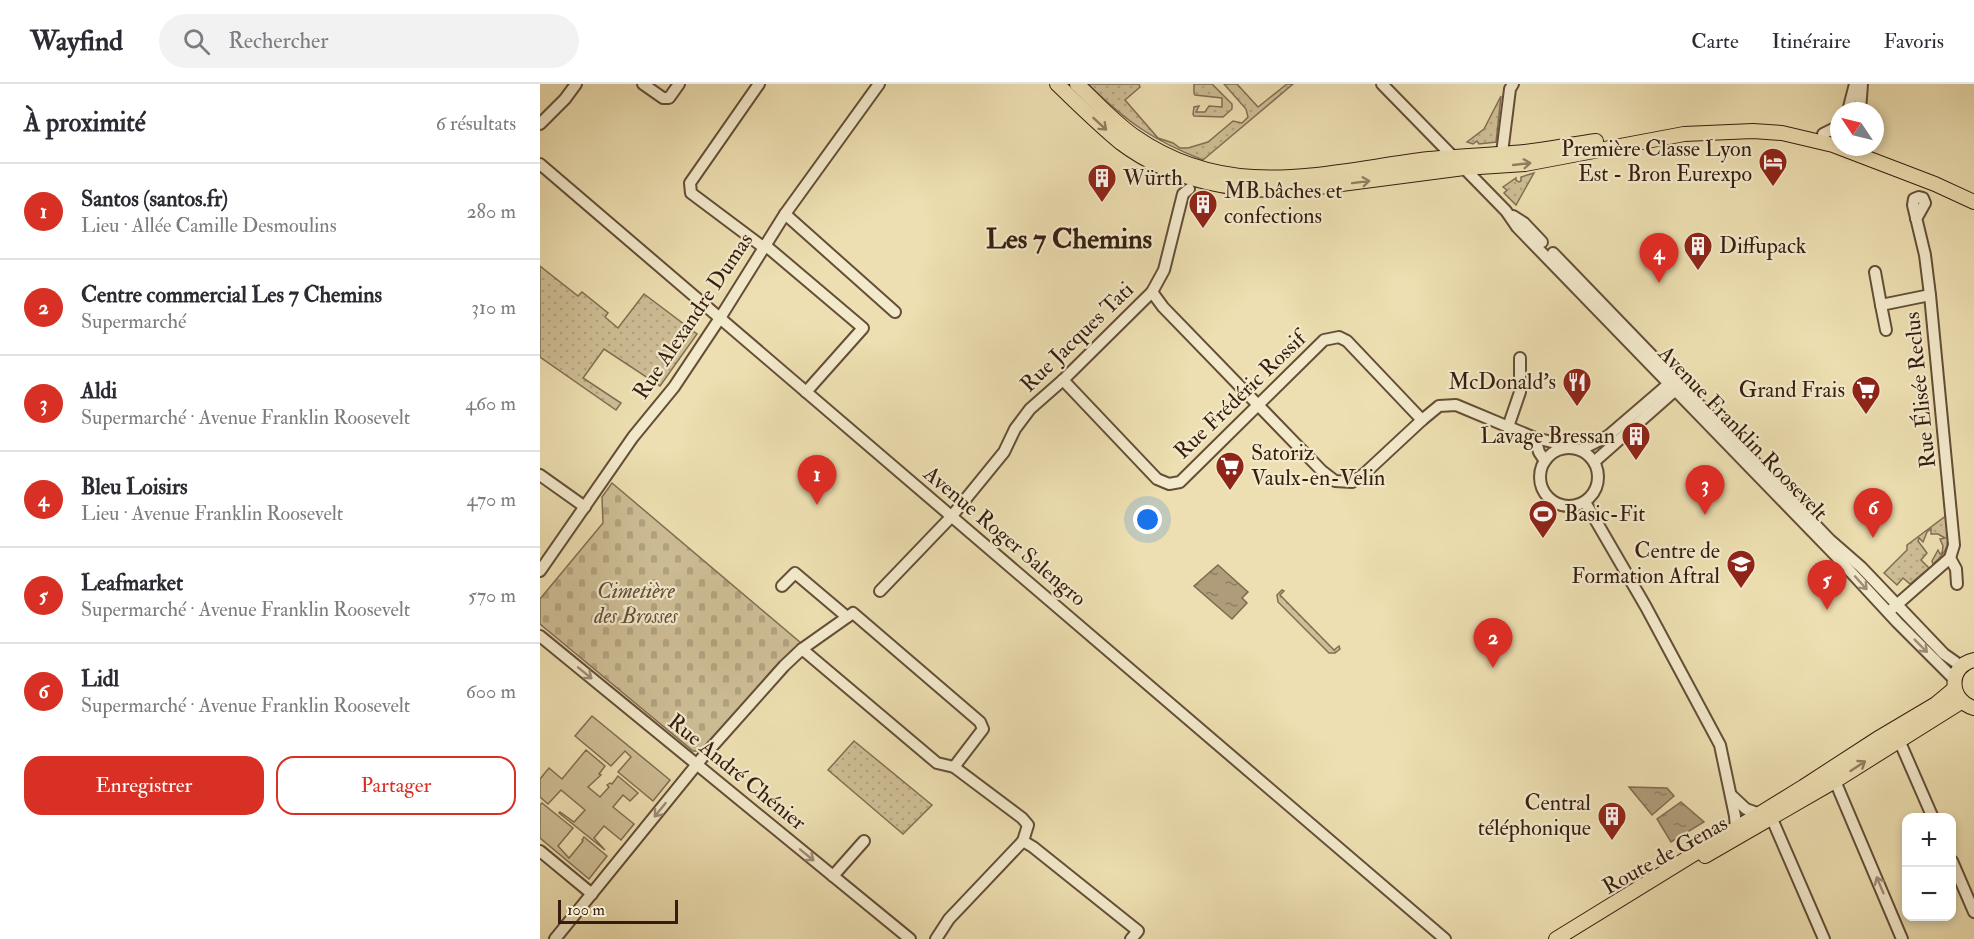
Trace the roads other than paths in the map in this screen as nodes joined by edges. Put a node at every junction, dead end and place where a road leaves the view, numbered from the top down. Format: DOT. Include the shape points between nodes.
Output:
graph roads {
  1 [pos="576,84"];
  2 [pos="644,84"];
  3 [pos="680,84"];
  4 [pos="759,84"];
  5 [pos="1057,84"];
  6 [pos="1077,84"];
  7 [pos="1382,84"];
  8 [pos="1513,84"];
  9 [pos="1855,84"];
  10 [pos="1862,84"];
  11 [pos="877,85"];
  12 [pos="1852,102"];
  13 [pos="1861,102"];
  14 [pos="540,124"];
  15 [pos="1830,130"];
  16 [pos="1823,134"];
  17 [pos="1830,137"];
  18 [pos="1830,143"];
  19 [pos="1502,153"];
  20 [pos="1871,156"];
  21 [pos="1876,156"];
  22 [pos="1453,158"];
  23 [pos="540,164"];
  24 [pos="1464,168"];
  25 [pos="1192,178"];
  26 [pos="1974,192"];
  27 [pos="1974,202"];
  28 [pos="785,214"];
  29 [pos="1916,219"];
  30 [pos="764,246"];
  31 [pos="1875,272"];
  32 [pos="1152,292"];
  33 [pos="1930,295"];
  34 [pos="1881,305"];
  35 [pos="895,312"];
  36 [pos="720,318"];
  37 [pos="1886,330"];
  38 [pos="1520,358"];
  39 [pos="1063,380"];
  40 [pos="1675,384"];
  41 [pos="806,392"];
  42 [pos="1258,404"];
  43 [pos="1422,420"];
  44 [pos="1508,426"];
  45 [pos="1535,438"];
  46 [pos="1565,448"];
  47 [pos="1580,450"];
  48 [pos="1545,461"];
  49 [pos="1594,462"];
  50 [pos="540,475"];
  51 [pos="1585,502"];
  52 [pos="585,507"];
  53 [pos="1791,510"];
  54 [pos="1808,516"];
  55 [pos="951,517"];
  56 [pos="1950,558"];
  57 [pos="540,571"];
  58 [pos="1957,584"];
  59 [pos="782,586"];
  60 [pos="880,591"];
  61 [pos="1897,605"];
  62 [pos="1888,613"];
  63 [pos="850,615"];
  64 [pos="540,636"];
  65 [pos="802,649"];
  66 [pos="1968,663"];
  67 [pos="1954,684"];
  68 [pos="1968,705"];
  69 [pos="1899,740"];
  70 [pos="697,765"];
  71 [pos="954,766"];
  72 [pos="1835,781"];
  73 [pos="1807,784"];
  74 [pos="1731,795"];
  75 [pos="1931,813"];
  76 [pos="1766,816"];
  77 [pos="1736,827"];
  78 [pos="864,841"];
  79 [pos="1023,841"];
  80 [pos="540,851"];
  81 [pos="1955,867"];
  82 [pos="833,876"];
  83 [pos="592,894"];
  84 [pos="1627,902"];
  85 [pos="1974,912"];
  86 [pos="1577,927"];
  87 [pos="555,939"];
  88 [pos="910,939"];
  89 [pos="936,939"];
  90 [pos="1131,939"];
  91 [pos="1444,939"];
  92 [pos="1557,939"];
  93 [pos="1824,939"];
  94 [pos="1902,939"];
  1 -- 14 [label="street"];
  2 -- 3 [label="street" via="663,98 669,98"];
  4 -- 30 [label="street" via="690,183 690,189"];
  5 -- 25 [label="main road, one-way" via="1131,150"];
  6 -- 25 [label="main road" via="1134,135 1169,156"];
  7 -- 22 [label="street, Avenue Franklin Roosevelt"];
  8 -- 19 [label="street"];
  9 -- 12 [label="street"];
  10 -- 13 [label="street"];
  11 -- 28 [label="street, Rue Alexandre Dumas"];
  15 -- 16 [label="street"];
  16 -- 17 [label="main road"];
  16 -- 19 [label="main road" via="1776,124 1728,122"];
  24 -- 18 [label="main road, one-way" via="1525,164 1716,131 1753,130"];
  19 -- 22 [label="main road"];
  20 -- 27 [label="main road"];
  21 -- 26 [label="main road"];
  22 -- 24 [label="street, Avenue Franklin Roosevelt"];
  22 -- 25 [label="main road" via="1287,179"];
  23 -- 36 [label="street, Avenue Roger Salengro"];
  25 -- 24 [label="main road, one-way" via="1280,191"];
  24 -- 40 [label="street, Avenue Franklin Roosevelt" via="1517,227"];
  25 -- 32 [label="street, Rue Jacques Tati" via="1176,245 1172,246"];
  28 -- 30 [label="street, Rue Alexandre Dumas"];
  28 -- 35 [label="street"];
  29 -- 33 [label="street, Rue Élisée Reclus"];
  30 -- 36 [label="street, Rue Alexandre Dumas"];
  30 -- 41 [label="street" via="863,328"];
  31 -- 34 [label="street"];
  32 -- 39 [label="street, Rue Jacques Tati"];
  32 -- 42 [label="street"];
  33 -- 34 [label="street"];
  33 -- 56 [label="street, Rue Élisée Reclus" via="1954,545"];
  34 -- 37 [label="street"];
  36 -- 41 [label="street, Avenue Roger Salengro"];
  36 -- 52 [label="street, Rue Alexandre Dumas"];
  38 -- 44 [label="street" via="1520,392"];
  39 -- 42 [label="street, Rue Frédéric Rossif" via="1157,479 1169,484 1180,482"];
  39 -- 55 [label="street, Rue Jacques Tati" via="1030,409 1004,452"];
  40 -- 47 [label="street" via="1608,436"];
  40 -- 49 [label="street"];
  40 -- 53 [label="street, Avenue Franklin Roosevelt"];
  40 -- 54 [label="street, Avenue Franklin Roosevelt"];
  41 -- 55 [label="street, Avenue Roger Salengro"];
  42 -- 43 [label="street" via="1335,481 1352,482 1364,474"];
  42 -- 43 [label="street, Rue Frédéric Rossif" via="1324,340 1339,337"];
  43 -- 44 [label="street" via="1439,406 1456,405"];
  44 -- 45 [label="street"];
  45 -- 46 [label="street"];
  45 -- 48 [label="street"];
  46 -- 47 [label="street"];
  46 -- 48 [label="street"];
  47 -- 49 [label="street"];
  48 -- 51 [label="street" via="1540,480 1546,495 1568,507"];
  49 -- 51 [label="street" via="1598,480"];
  50 -- 52 [label="street"];
  51 -- 74 [label="street" via="1720,745"];
  52 -- 57 [label="street, Rue Alexandre Dumas"];
  53 -- 54 [label="street" via="1804,518"];
  53 -- 62 [label="street, Avenue Franklin Roosevelt, one-way"];
  54 -- 61 [label="street, Avenue Franklin Roosevelt"];
  55 -- 60 [label="street, Rue Jacques Tati"];
  55 -- 91 [label="street, Avenue Roger Salengro"];
  56 -- 58 [label="street, Rue Élisée Reclus"];
  56 -- 61 [label="street"];
  59 -- 63 [label="street" via="795,573"];
  61 -- 62 [label="street"];
  61 -- 66 [label="street, Avenue Franklin Roosevelt" via="1944,654"];
  62 -- 67 [label="street, Avenue Franklin Roosevelt, one-way"];
  63 -- 65 [label="street"];
  63 -- 71 [label="street" via="980,722 983,729"];
  64 -- 70 [label="street, Rue André Chénier, one-way"];
  65 -- 70 [label="street"];
  65 -- 71 [label="street" via="937,763"];
  66 -- 67 [label="main road"];
  67 -- 68 [label="main road"];
  67 -- 73 [label="main road, Route de Genas" via="1936,704"];
  68 -- 69 [label="main road, Route de Genas"];
  72 -- 69 [label="main road, Route de Genas, one-way"];
  69 -- 75 [label="street"];
  70 -- 82 [label="street, Rue André Chénier, one-way"];
  70 -- 83 [label="street, one-way"];
  71 -- 79 [label="street" via="1022,818 1028,825"];
  72 -- 73 [label="street" via="1826,778"];
  72 -- 76 [label="main road, Route de Genas"];
  94 -- 72 [label="street, one-way"];
  73 -- 76 [label="main road, Route de Genas"];
  74 -- 76 [label="street" via="1746,809"];
  74 -- 77 [label="street"];
  76 -- 77 [label="main road, Route de Genas"];
  76 -- 84 [label="main road, Route de Genas"];
  76 -- 93 [label="street"];
  77 -- 84 [label="street" via="1731,836"];
  77 -- 86 [label="main road, Route de Genas"];
  78 -- 82 [label="street"];
  79 -- 89 [label="street" via="949,919"];
  79 -- 90 [label="street" via="1138,931"];
  80 -- 83 [label="street"];
  81 -- 85 [label="street"];
  82 -- 88 [label="street, Rue André Chénier"];
  83 -- 87 [label="street"];
  84 -- 86 [label="main road, Route de Genas"];
  86 -- 92 [label="main road, Route de Genas"];
}
